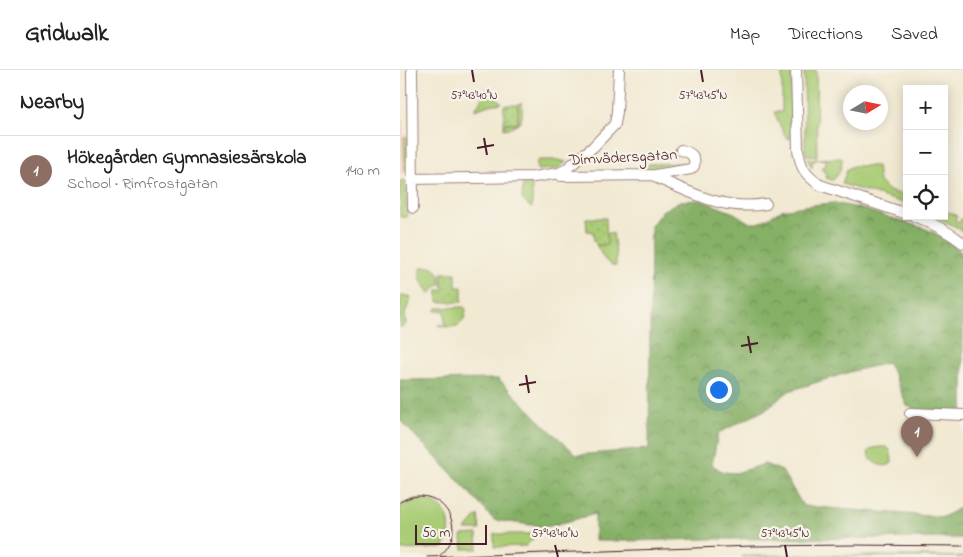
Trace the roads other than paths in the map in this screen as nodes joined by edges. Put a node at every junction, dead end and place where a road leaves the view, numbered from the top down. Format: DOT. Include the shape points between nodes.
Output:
graph roads {
  1 [pos="412,70"];
  2 [pos="620,70"];
  3 [pos="796,70"];
  4 [pos="681,150"];
  5 [pos="559,173"];
  6 [pos="655,174"];
  7 [pos="412,179"];
  8 [pos="766,204"];
  9 [pos="413,208"];
  10 [pos="903,213"];
  11 [pos="923,220"];
  12 [pos="963,243"];
  13 [pos="910,413"];
  14 [pos="963,415"];
  1 -- 7 [label="street"];
  2 -- 5 [label="street, Dimvädersgatan" via="614,124 593,147"];
  3 -- 10 [label="street" via="798,150 804,172 820,185"];
  4 -- 6 [label="street, Dimvädersgatan" via="694,158 691,169"];
  5 -- 6 [label="street, Dimvädersgatan" via="561,176"];
  5 -- 7 [label="street, Dimvädersgatan" via="534,177"];
  6 -- 8 [label="street" via="656,178 717,202 746,207"];
  7 -- 9 [label="street"];
  11 -- 12 [label="street"];
  13 -- 14 [label="street"];
}
